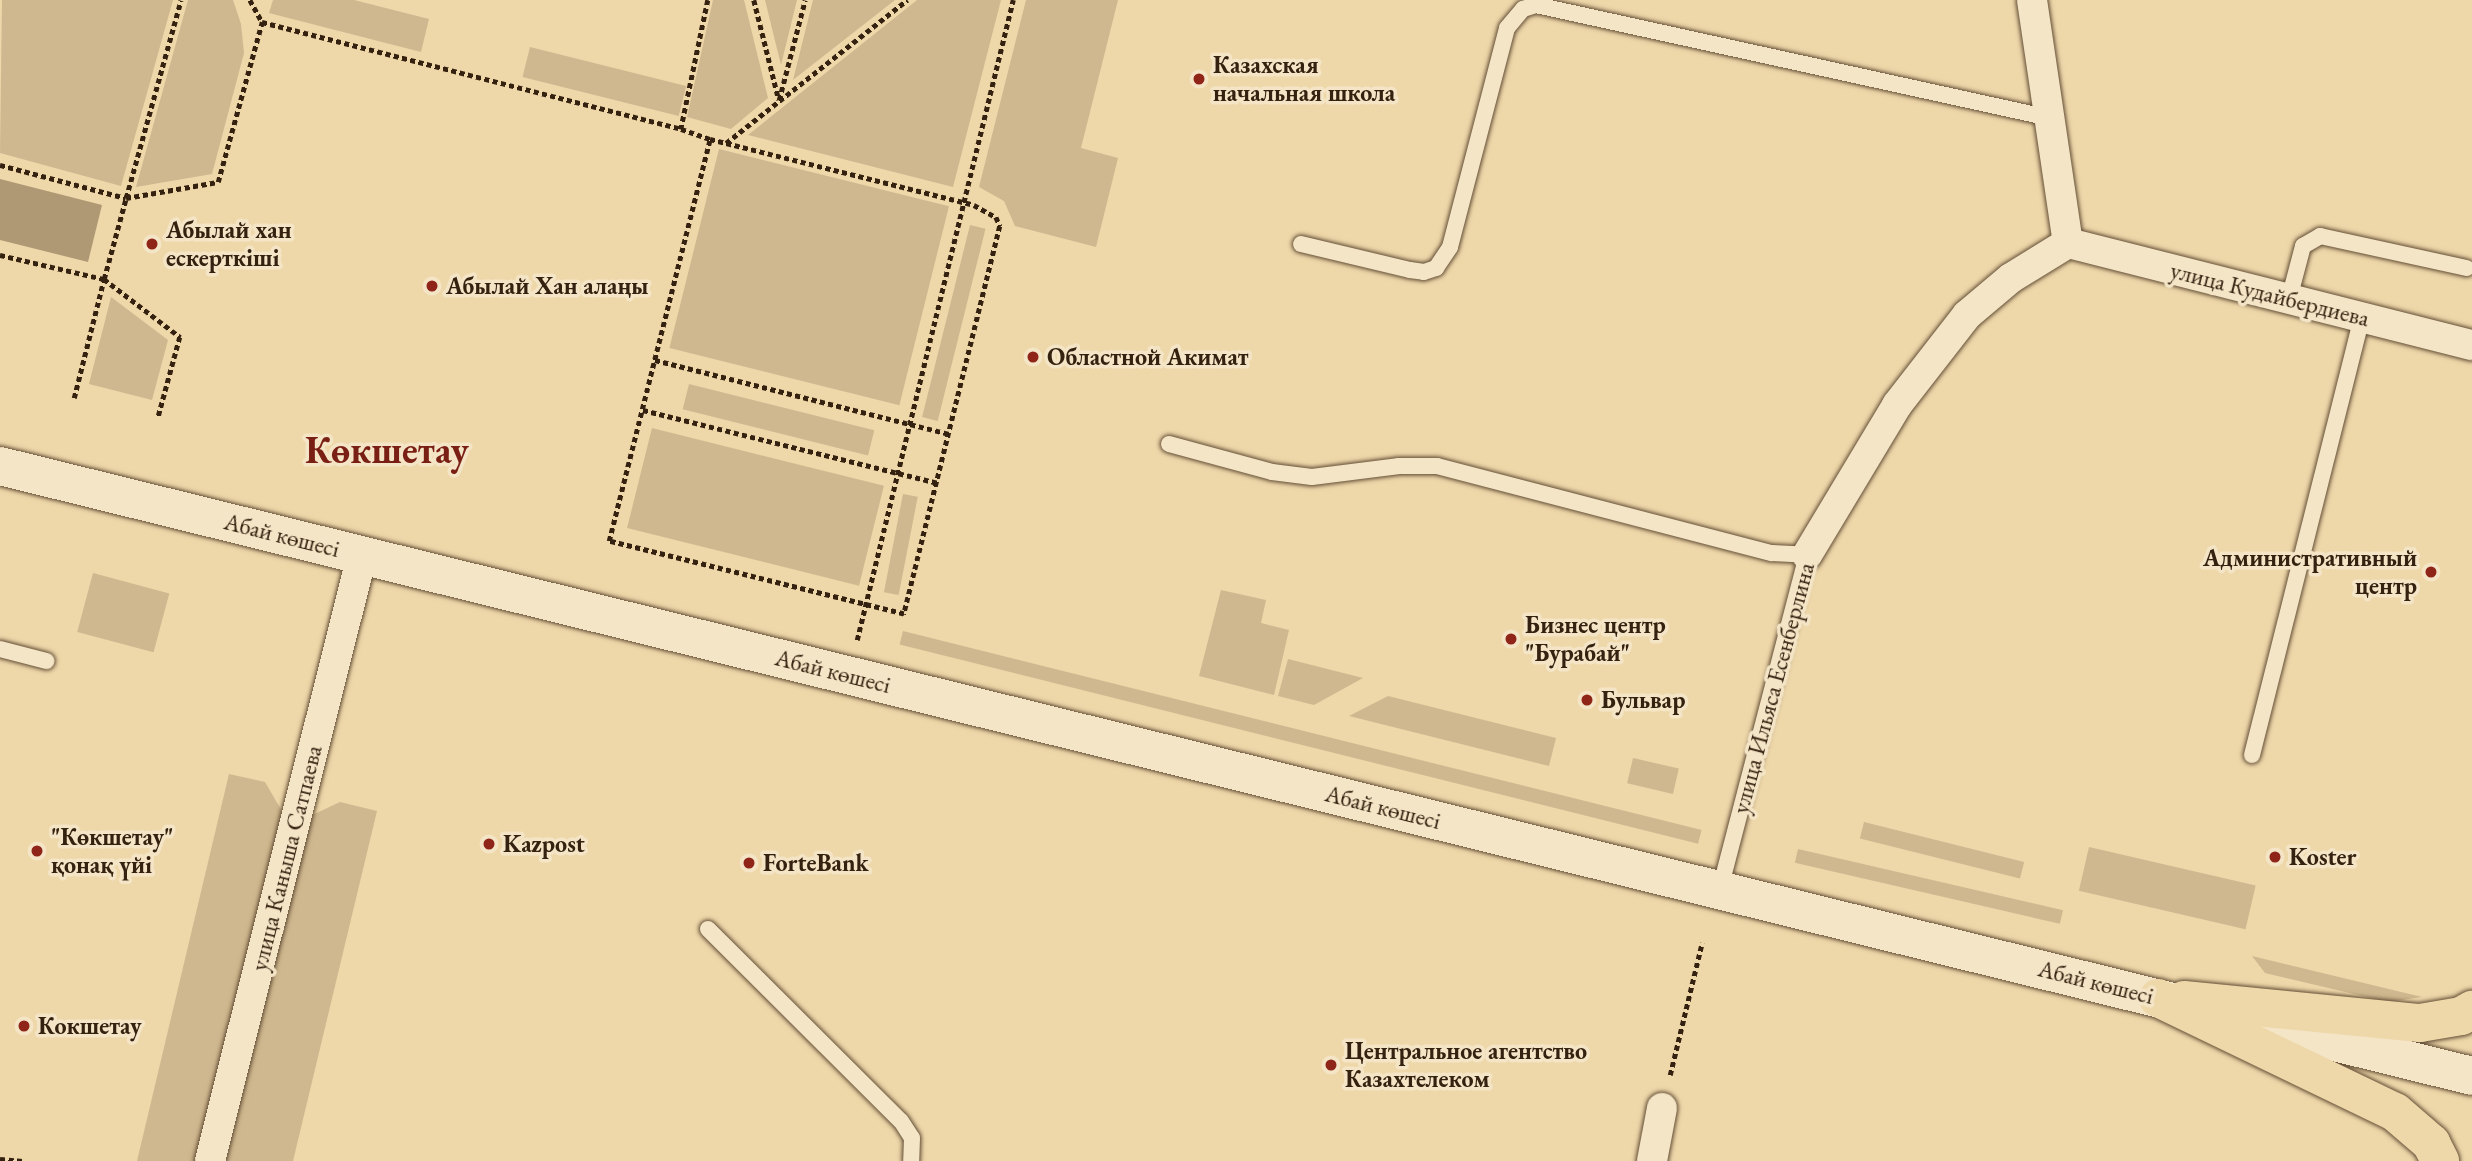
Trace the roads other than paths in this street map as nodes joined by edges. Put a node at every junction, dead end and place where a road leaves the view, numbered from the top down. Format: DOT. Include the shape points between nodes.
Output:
graph roads {
  1 [pos="2032,0"];
  2 [pos="2049,118"];
  3 [pos="2068,243"];
  4 [pos="1301,244"];
  5 [pos="2467,268"];
  6 [pos="2289,299"];
  7 [pos="2362,318"];
  8 [pos="2472,345"];
  9 [pos="1169,444"];
  10 [pos="0,466"];
  11 [pos="362,555"];
  12 [pos="1807,555"];
  13 [pos="0,649"];
  14 [pos="46,661"];
  15 [pos="2252,755"];
  16 [pos="1720,890"];
  17 [pos="708,929"];
  18 [pos="2158,998"];
  19 [pos="2472,1010"];
  20 [pos="2472,1076"];
  21 [pos="1662,1108"];
  22 [pos="210,1161"];
  23 [pos="911,1161"];
  24 [pos="1652,1161"];
  25 [pos="2440,1161"];
  1 -- 2 [label="street"];
  2 -- 3 [label="street"];
  2 -- 4 [label="lane" via="1566,8 1536,5 1523,9 1507,28 1450,247 1436,268 1417,271"];
  3 -- 6 [label="street, улица Кудайбердиева"];
  3 -- 12 [label="street, улица Ильяса Есенберлина" via="2011,278 1967,315 1897,405"];
  5 -- 6 [label="lane" via="2320,236 2303,246"];
  6 -- 7 [label="street, улица Кудайбердиева"];
  7 -- 8 [label="street, улица Кудайбердиева"];
  7 -- 15 [label="lane"];
  9 -- 12 [label="lane" via="1272,472 1312,477 1437,466 1772,553"];
  10 -- 11 [label="street, Абай көшесі"];
  11 -- 16 [label="street, Абай көшесі"];
  11 -- 22 [label="street, улица Каныша Сатпаева"];
  12 -- 16 [label="lane, улица Ильяса Есенберлина"];
  13 -- 14 [label="lane"];
  16 -- 18 [label="street, Абай көшесі"];
  17 -- 23 [label="lane" via="901,1121 912,1138"];
  18 -- 19 [label="highway" via="2420,1023"];
  18 -- 20 [label="street, Абай көшесі"];
  18 -- 25 [label="highway" via="2395,1112 2431,1143"];
  21 -- 24 [label="street"];
}
